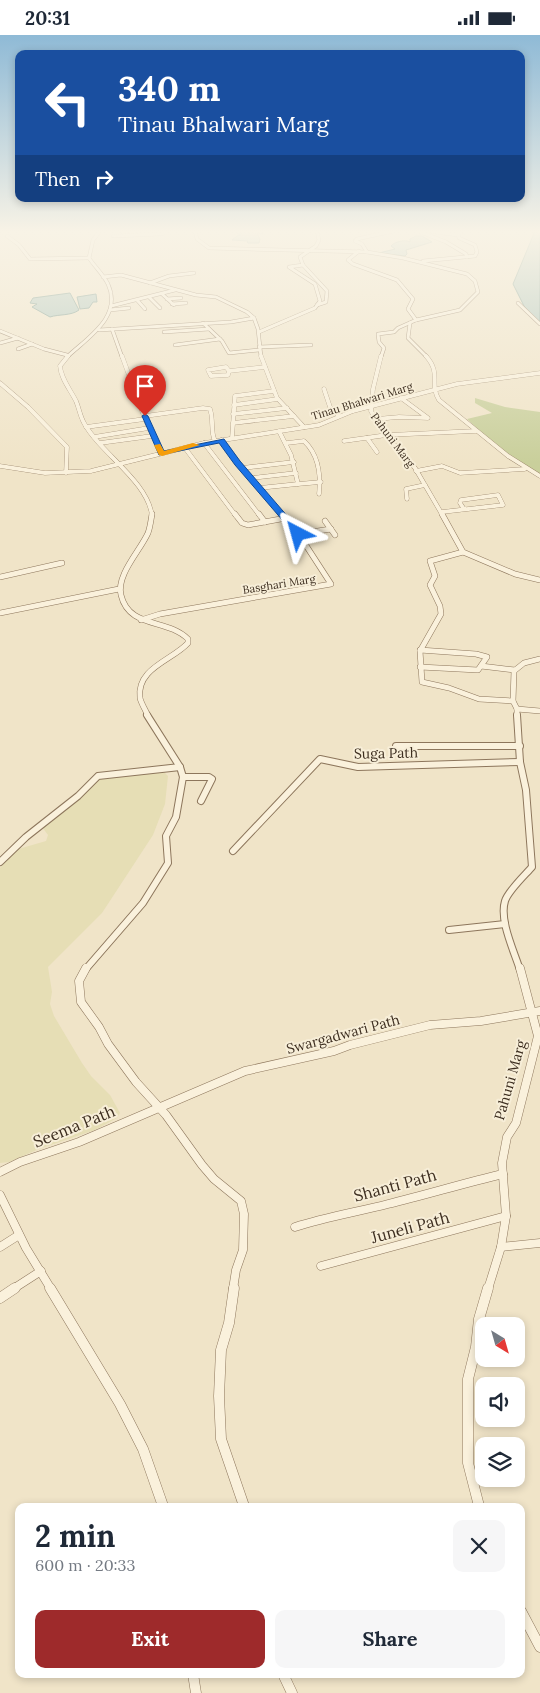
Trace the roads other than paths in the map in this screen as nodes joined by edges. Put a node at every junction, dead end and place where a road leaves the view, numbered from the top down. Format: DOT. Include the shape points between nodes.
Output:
graph roads {
  1 [pos="111,308"];
  2 [pos="243,308"];
  3 [pos="314,308"];
  4 [pos="408,308"];
  5 [pos="462,308"];
  6 [pos="524,308"];
  7 [pos="254,318"];
  8 [pos="416,320"];
  9 [pos="203,323"];
  10 [pos="410,323"];
  11 [pos="540,324"];
  12 [pos="112,329"];
  13 [pos="209,329"];
  14 [pos="99,330"];
  15 [pos="190,330"];
  16 [pos="0,331"];
  17 [pos="172,331"];
  18 [pos="164,332"];
  19 [pos="259,332"];
  20 [pos="18,338"];
  21 [pos="220,339"];
  22 [pos="201,341"];
  23 [pos="0,343"];
  24 [pos="182,343"];
  25 [pos="32,344"];
  26 [pos="175,345"];
  27 [pos="311,345"];
  28 [pos="259,348"];
  29 [pos="18,349"];
  30 [pos="67,355"];
  31 [pos="265,367"];
  32 [pos="229,371"];
  33 [pos="540,373"];
  34 [pos="0,383"];
  35 [pos="324,389"];
  36 [pos="435,389"];
  37 [pos="274,391"];
  38 [pos="401,398"];
  39 [pos="278,399"];
  40 [pos="234,405"];
  41 [pos="287,408"];
  42 [pos="370,408"];
  43 [pos="233,414"];
  44 [pos="338,415"];
  45 [pos="294,416"];
  46 [pos="145,418"];
  47 [pos="376,419"];
  48 [pos="233,423"];
  49 [pos="86,427"];
  50 [pos="304,427"];
  51 [pos="149,428"];
  52 [pos="279,431"];
  53 [pos="476,431"];
  54 [pos="387,435"];
  55 [pos="152,436"];
  56 [pos="94,437"];
  57 [pos="232,438"];
  58 [pos="367,438"];
  59 [pos="221,440"];
  60 [pos="215,441"];
  61 [pos="344,441"];
  62 [pos="100,443"];
  63 [pos="204,443"];
  64 [pos="287,443"];
  65 [pos="185,448"];
  66 [pos="377,452"];
  67 [pos="162,453"];
  68 [pos="294,462"];
  69 [pos="119,464"];
  70 [pos="0,466"];
  71 [pos="242,468"];
  72 [pos="525,469"];
  73 [pos="416,471"];
  74 [pos="66,473"];
  75 [pos="296,473"];
  76 [pos="540,476"];
  77 [pos="251,478"];
  78 [pos="321,482"];
  79 [pos="298,484"];
  80 [pos="425,485"];
  81 [pos="259,488"];
  82 [pos="318,494"];
  83 [pos="407,499"];
  84 [pos="464,509"];
  85 [pos="442,512"];
  86 [pos="286,518"];
  87 [pos="325,521"];
  88 [pos="265,522"];
  89 [pos="331,529"];
  90 [pos="298,534"];
  91 [pos="335,535"];
  92 [pos="463,552"];
  93 [pos="62,563"];
  94 [pos="0,577"];
  95 [pos="540,580"];
  96 [pos="119,589"];
  97 [pos="0,613"];
  98 [pos="140,620"];
  99 [pos="420,650"];
  100 [pos="540,659"];
  101 [pos="420,667"];
  102 [pos="481,667"];
  103 [pos="515,670"];
  104 [pos="513,701"];
  105 [pos="517,709"];
  106 [pos="540,711"];
  107 [pos="520,745"];
  108 [pos="396,747"];
  109 [pos="520,762"];
  110 [pos="180,767"];
  111 [pos="183,777"];
  112 [pos="201,801"];
  113 [pos="233,851"];
  114 [pos="0,862"];
  115 [pos="505,924"];
  116 [pos="450,930"];
  117 [pos="536,1011"];
  118 [pos="159,1106"];
  119 [pos="0,1172"];
  120 [pos="503,1174"];
  121 [pos="0,1195"];
  122 [pos="506,1216"];
  123 [pos="295,1227"];
  124 [pos="19,1235"];
  125 [pos="540,1243"];
  126 [pos="0,1247"];
  127 [pos="502,1247"];
  128 [pos="321,1266"];
  129 [pos="41,1271"];
  130 [pos="0,1298"];
  131 [pos="162,1503"];
  132 [pos="243,1503"];
  133 [pos="478,1503"];
  134 [pos="525,1619"];
  135 [pos="540,1647"];
  136 [pos="193,1678"];
  137 [pos="285,1678"];
  138 [pos="196,1693"];
  139 [pos="292,1693"];
  1 -- 14 [label="street"];
  2 -- 7 [label="street"];
  3 -- 19 [label="street"];
  4 -- 8 [label="street"];
  5 -- 8 [label="street, Pahuni Marg"];
  6 -- 11 [label="street"];
  7 -- 9 [label="street"];
  7 -- 19 [label="street"];
  8 -- 10 [label="street, Pahuni Marg"];
  9 -- 12 [label="street"];
  9 -- 13 [label="street"];
  10 -- 36 [label="street" via="408,338 433,365"];
  10 -- 42 [label="street, Pahuni Marg" via="394,332 377,335 384,348"];
  12 -- 14 [label="street"];
  12 -- 46 [label="street"];
  13 -- 15 [label="street"];
  13 -- 21 [label="street"];
  14 -- 30 [label="street"];
  15 -- 17 [label="street"];
  15 -- 22 [label="street"];
  16 -- 20 [label="street"];
  17 -- 18 [label="street"];
  17 -- 24 [label="street"];
  19 -- 28 [label="street"];
  20 -- 23 [label="street"];
  20 -- 25 [label="street"];
  21 -- 22 [label="street"];
  21 -- 28 [label="street" via="229,353"];
  22 -- 24 [label="street"];
  24 -- 26 [label="street"];
  25 -- 29 [label="street"];
  25 -- 30 [label="street"];
  27 -- 28 [label="street"];
  28 -- 31 [label="street"];
  30 -- 49 [label="street" via="60,366 61,375"];
  31 -- 32 [label="street"];
  31 -- 37 [label="street"];
  32 -- 32 [label="street" via="226,367 208,369 211,376 228,375"];
  33 -- 36 [label="street, Tinau Bhalwari Marg"];
  34 -- 74 [label="street" via="67,447"];
  35 -- 44 [label="street" via="330,407"];
  36 -- 38 [label="street, Tinau Bhalwari Marg"];
  36 -- 53 [label="street" via="438,399"];
  37 -- 39 [label="street"];
  37 -- 40 [label="street" via="235,396"];
  38 -- 42 [label="street, Tinau Bhalwari Marg"];
  38 -- 47 [label="street" via="428,418"];
  39 -- 40 [label="street"];
  39 -- 41 [label="street"];
  40 -- 43 [label="street"];
  41 -- 43 [label="street"];
  41 -- 45 [label="street"];
  42 -- 44 [label="street, Tinau Bhalwari Marg"];
  42 -- 47 [label="street, Pahuni Marg"];
  43 -- 48 [label="street"];
  44 -- 50 [label="street, Tinau Bhalwari Marg" via="324,423"];
  45 -- 48 [label="street"];
  45 -- 50 [label="street"];
  46 -- 49 [label="street"];
  46 -- 51 [label="street"];
  46 -- 60 [label="street" via="210,409"];
  47 -- 54 [label="street, Pahuni Marg"];
  48 -- 57 [label="street"];
  49 -- 56 [label="street"];
  50 -- 52 [label="street, Tinau Bhalwari Marg"];
  51 -- 55 [label="street"];
  51 -- 56 [label="street"];
  52 -- 57 [label="street, Tinau Bhalwari Marg"];
  52 -- 64 [label="street"];
  53 -- 54 [label="street"];
  53 -- 72 [label="street"];
  54 -- 58 [label="street"];
  54 -- 73 [label="street, Pahuni Marg"];
  55 -- 62 [label="street"];
  55 -- 67 [label="street"];
  56 -- 62 [label="street"];
  57 -- 59 [label="street, Tinau Bhalwari Marg"];
  58 -- 61 [label="street"];
  58 -- 66 [label="street"];
  59 -- 60 [label="street, Tinau Bhalwari Marg"];
  59 -- 71 [label="street, Basghari Marg"];
  60 -- 63 [label="street, Tinau Bhalwari Marg"];
  62 -- 69 [label="street"];
  63 -- 65 [label="street, Tinau Bhalwari Marg"];
  63 -- 88 [label="street"];
  64 -- 68 [label="street"];
  64 -- 78 [label="street" via="304,441 308,444"];
  65 -- 67 [label="street, Tinau Bhalwari Marg"];
  65 -- 88 [label="street" via="242,523"];
  67 -- 69 [label="street, Tinau Bhalwari Marg"];
  68 -- 71 [label="street"];
  68 -- 75 [label="street"];
  69 -- 74 [label="street, Tinau Bhalwari Marg"];
  69 -- 96 [label="street" via="140,490 152,516 148,533"];
  70 -- 74 [label="street, Tinau Bhalwari Marg"];
  71 -- 77 [label="street, Basghari Marg"];
  72 -- 73 [label="street" via="460,473 442,466"];
  72 -- 76 [label="street"];
  73 -- 80 [label="street, Pahuni Marg"];
  75 -- 77 [label="street"];
  75 -- 79 [label="street"];
  77 -- 81 [label="street, Basghari Marg"];
  78 -- 79 [label="street"];
  78 -- 82 [label="street"];
  79 -- 81 [label="street"];
  80 -- 83 [label="street" via="406,489"];
  80 -- 85 [label="street, Pahuni Marg"];
  81 -- 86 [label="street, Basghari Marg"];
  84 -- 84 [label="street" via="503,505 498,495 460,502"];
  84 -- 85 [label="street"];
  85 -- 92 [label="street, Pahuni Marg"];
  86 -- 88 [label="street"];
  86 -- 90 [label="street, Basghari Marg"];
  87 -- 89 [label="street"];
  89 -- 90 [label="street"];
  89 -- 91 [label="street"];
  90 -- 98 [label="street, Basghari Marg" via="331,585"];
  92 -- 95 [label="street" via="515,575"];
  92 -- 99 [label="street" via="430,561 435,576 430,585 441,611"];
  93 -- 94 [label="street"];
  96 -- 97 [label="street"];
  96 -- 98 [label="street" via="128,609"];
  98 -- 110 [label="street" via="177,629 188,639 185,648 145,675 140,697 149,719"];
  99 -- 101 [label="street"];
  99 -- 102 [label="street" via="482,655 487,657"];
  100 -- 103 [label="street" via="524,663"];
  101 -- 102 [label="street" via="478,670"];
  101 -- 104 [label="street" via="422,682 426,684 449,688 478,699"];
  102 -- 103 [label="street"];
  103 -- 104 [label="street"];
  104 -- 105 [label="street, Pahuni Marg"];
  105 -- 106 [label="street"];
  105 -- 107 [label="street, Pahuni Marg"];
  107 -- 108 [label="street"];
  107 -- 109 [label="street, Pahuni Marg"];
  109 -- 113 [label="street, Suga Path" via="358,767 320,759"];
  109 -- 115 [label="street, Pahuni Marg" via="533,861 532,867 505,899"];
  110 -- 111 [label="street"];
  110 -- 114 [label="street" via="98,776"];
  111 -- 112 [label="street" via="212,779"];
  111 -- 118 [label="street" via="176,817 166,836 168,863 143,903 85,969 79,981 81,1002 86,1011 125,1068"];
  115 -- 116 [label="street"];
  115 -- 117 [label="street, Pahuni Marg"];
  117 -- 118 [label="street, Swargadwari Path" via="481,1021 430,1025 245,1071"];
  117 -- 120 [label="street, Pahuni Marg" via="538,1036 516,1123 507,1137"];
  118 -- 119 [label="street, Seema Path" via="79,1142"];
  118 -- 132 [label="street" via="214,1179 241,1201 244,1214 243,1250 236,1270 229,1323 221,1350 219,1396 221,1439"];
  120 -- 122 [label="street, Pahuni Marg"];
  120 -- 123 [label="street, Shanti Path"];
  121 -- 124 [label="street"];
  122 -- 127 [label="street, Pahuni Marg"];
  122 -- 128 [label="street, Juneli Path"];
  124 -- 126 [label="street"];
  124 -- 129 [label="street"];
  125 -- 127 [label="street"];
  127 -- 133 [label="street, Pahuni Marg" via="479,1319 468,1379 468,1463"];
  129 -- 130 [label="street"];
  129 -- 131 [label="street" via="120,1404 143,1449"];
  134 -- 135 [label="street"];
  136 -- 138 [label="street"];
  137 -- 139 [label="street"];
}
